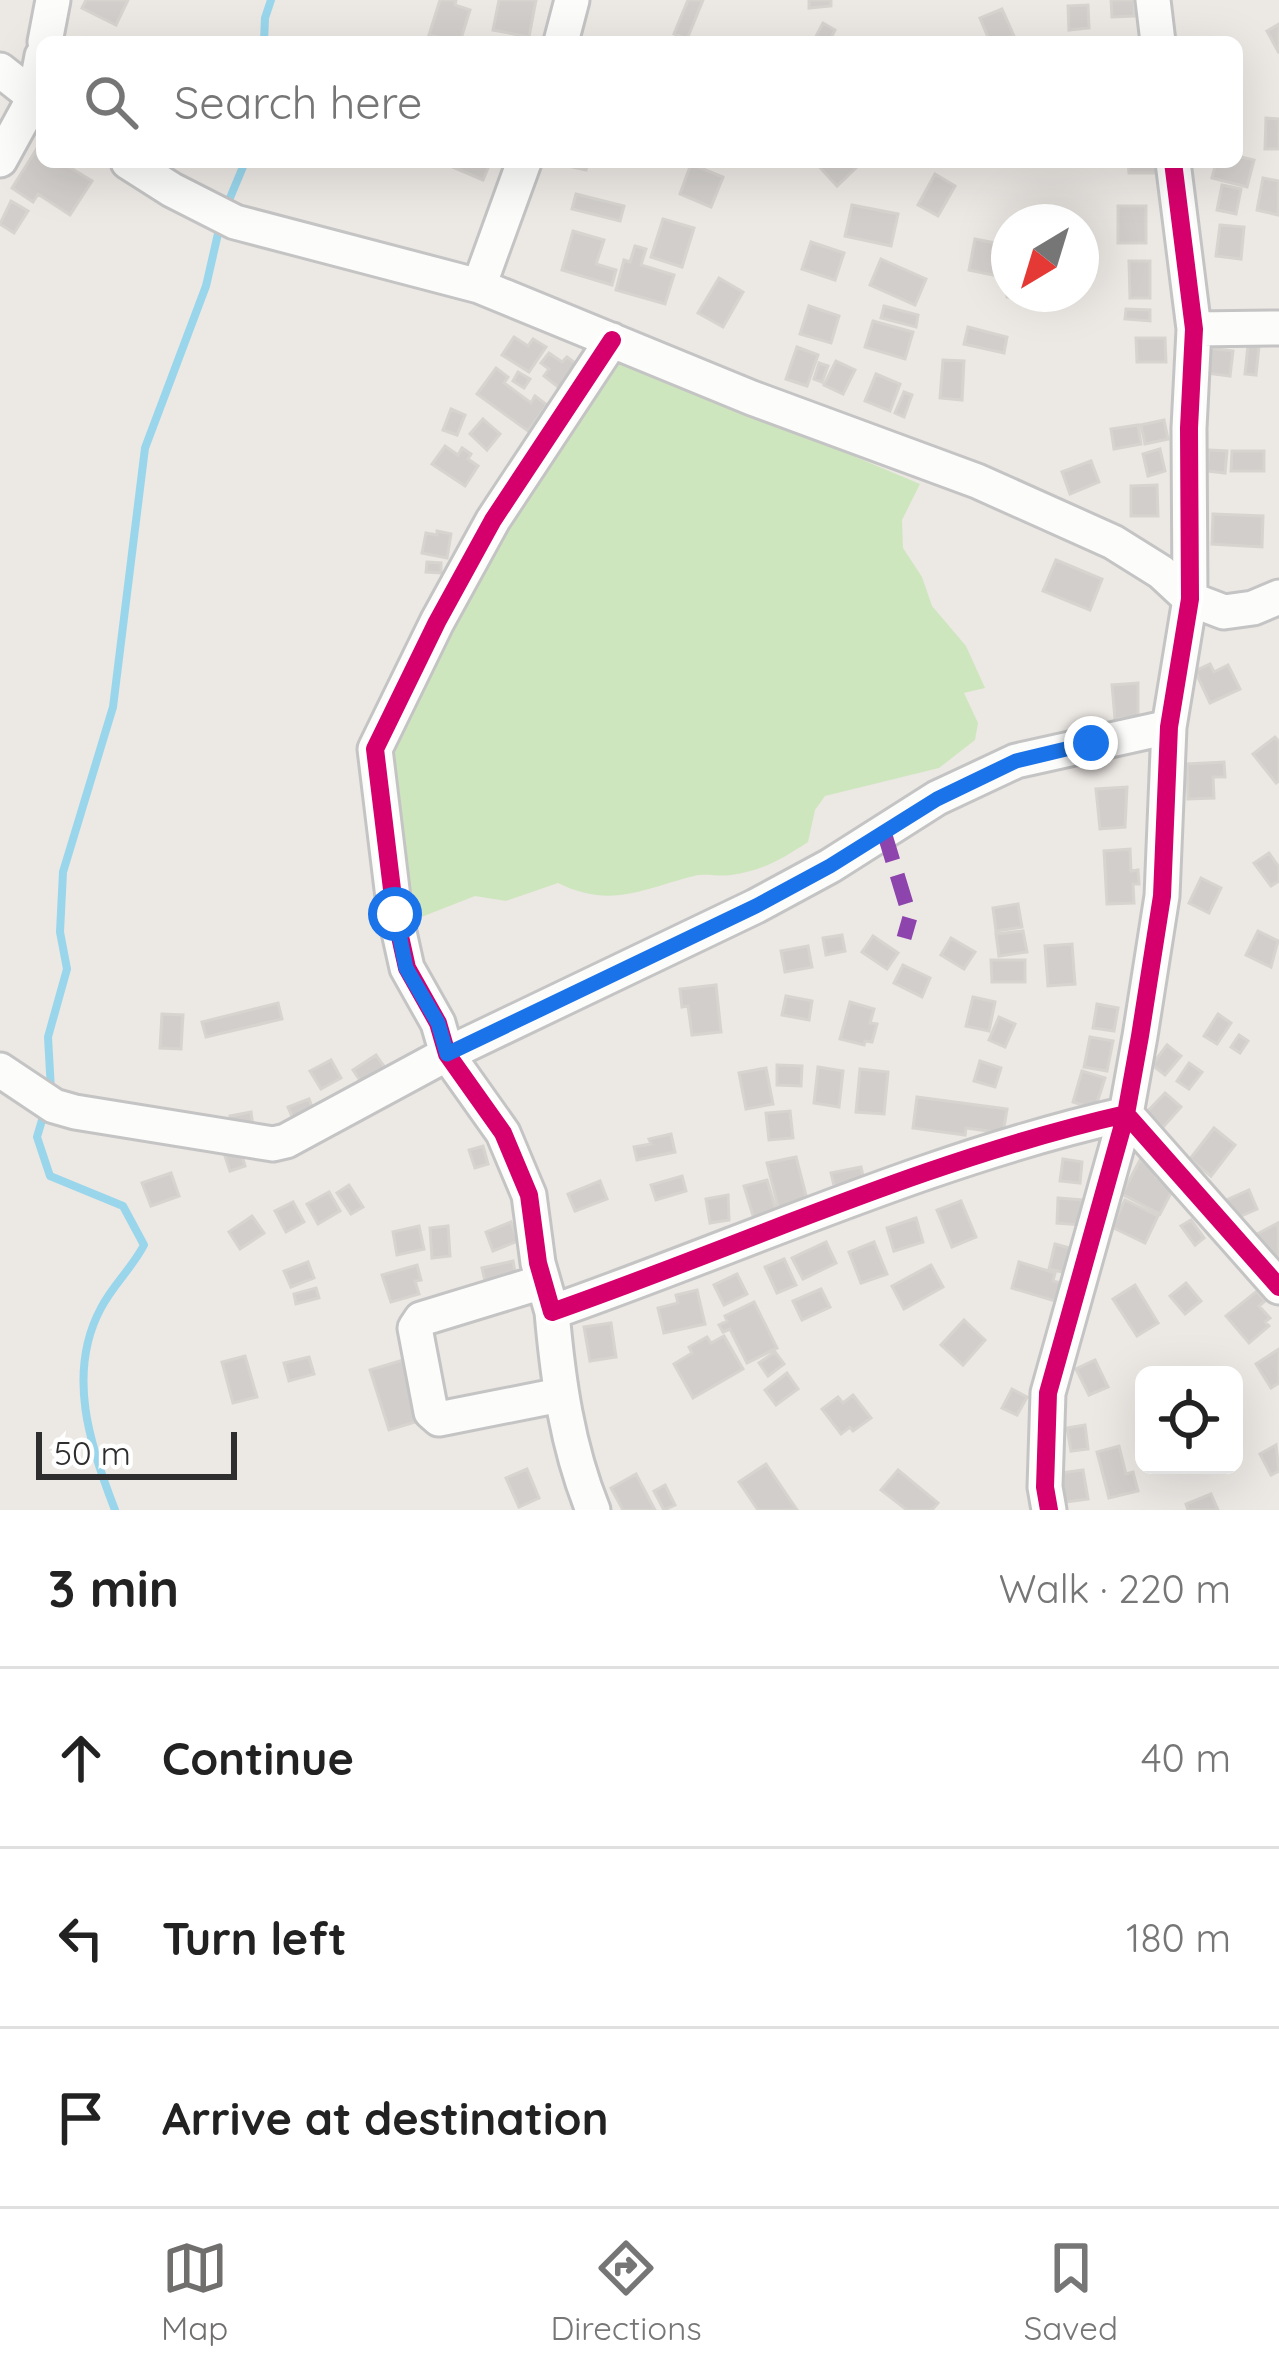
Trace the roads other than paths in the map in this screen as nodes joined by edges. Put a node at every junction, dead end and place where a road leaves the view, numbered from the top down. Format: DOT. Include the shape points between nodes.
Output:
graph roads {
  1 [pos="53,0"];
  2 [pos="572,0"];
  3 [pos="1153,0"];
  4 [pos="46,36"];
  5 [pos="563,36"];
  6 [pos="1157,36"];
  7 [pos="0,70"];
  8 [pos="36,99"];
  9 [pos="36,104"];
  10 [pos="0,160"];
  11 [pos="138,168"];
  12 [pos="522,168"];
  13 [pos="1174,168"];
  14 [pos="479,286"];
  15 [pos="1279,328"];
  16 [pos="1194,329"];
  17 [pos="612,340"];
  18 [pos="1279,597"];
  19 [pos="1190,599"];
  20 [pos="1169,727"];
  21 [pos="447,1054"];
  22 [pos="0,1070"];
  23 [pos="1126,1114"];
  24 [pos="1279,1286"];
  25 [pos="547,1297"];
  26 [pos="560,1395"];
  27 [pos="592,1510"];
  28 [pos="1048,1510"];
  1 -- 4 [label="street"];
  2 -- 5 [label="street"];
  3 -- 6 [label="street"];
  7 -- 8 [label="street"];
  9 -- 10 [label="street"];
  11 -- 14 [label="street" via="225,218"];
  12 -- 14 [label="street"];
  13 -- 16 [label="street"];
  14 -- 17 [label="street"];
  15 -- 16 [label="street"];
  16 -- 19 [label="street"];
  17 -- 19 [label="street" via="1065,518 1161,572"];
  17 -- 21 [label="street" via="493,520 375,749 406,968"];
  18 -- 19 [label="street" via="1224,612"];
  19 -- 20 [label="street"];
  20 -- 21 [label="street" via="1016,761 756,906"];
  20 -- 23 [label="street" via="1162,896"];
  21 -- 22 [label="street" via="274,1144 48,1102"];
  21 -- 25 [label="street" via="503,1133 529,1195"];
  23 -- 24 [label="street"];
  23 -- 25 [label="street" via="934,1168"];
  23 -- 28 [label="street" via="1048,1393"];
  25 -- 26 [label="street"];
  25 -- 26 [label="street" via="421,1319 415,1328 439,1419"];
  26 -- 27 [label="street"];
}
